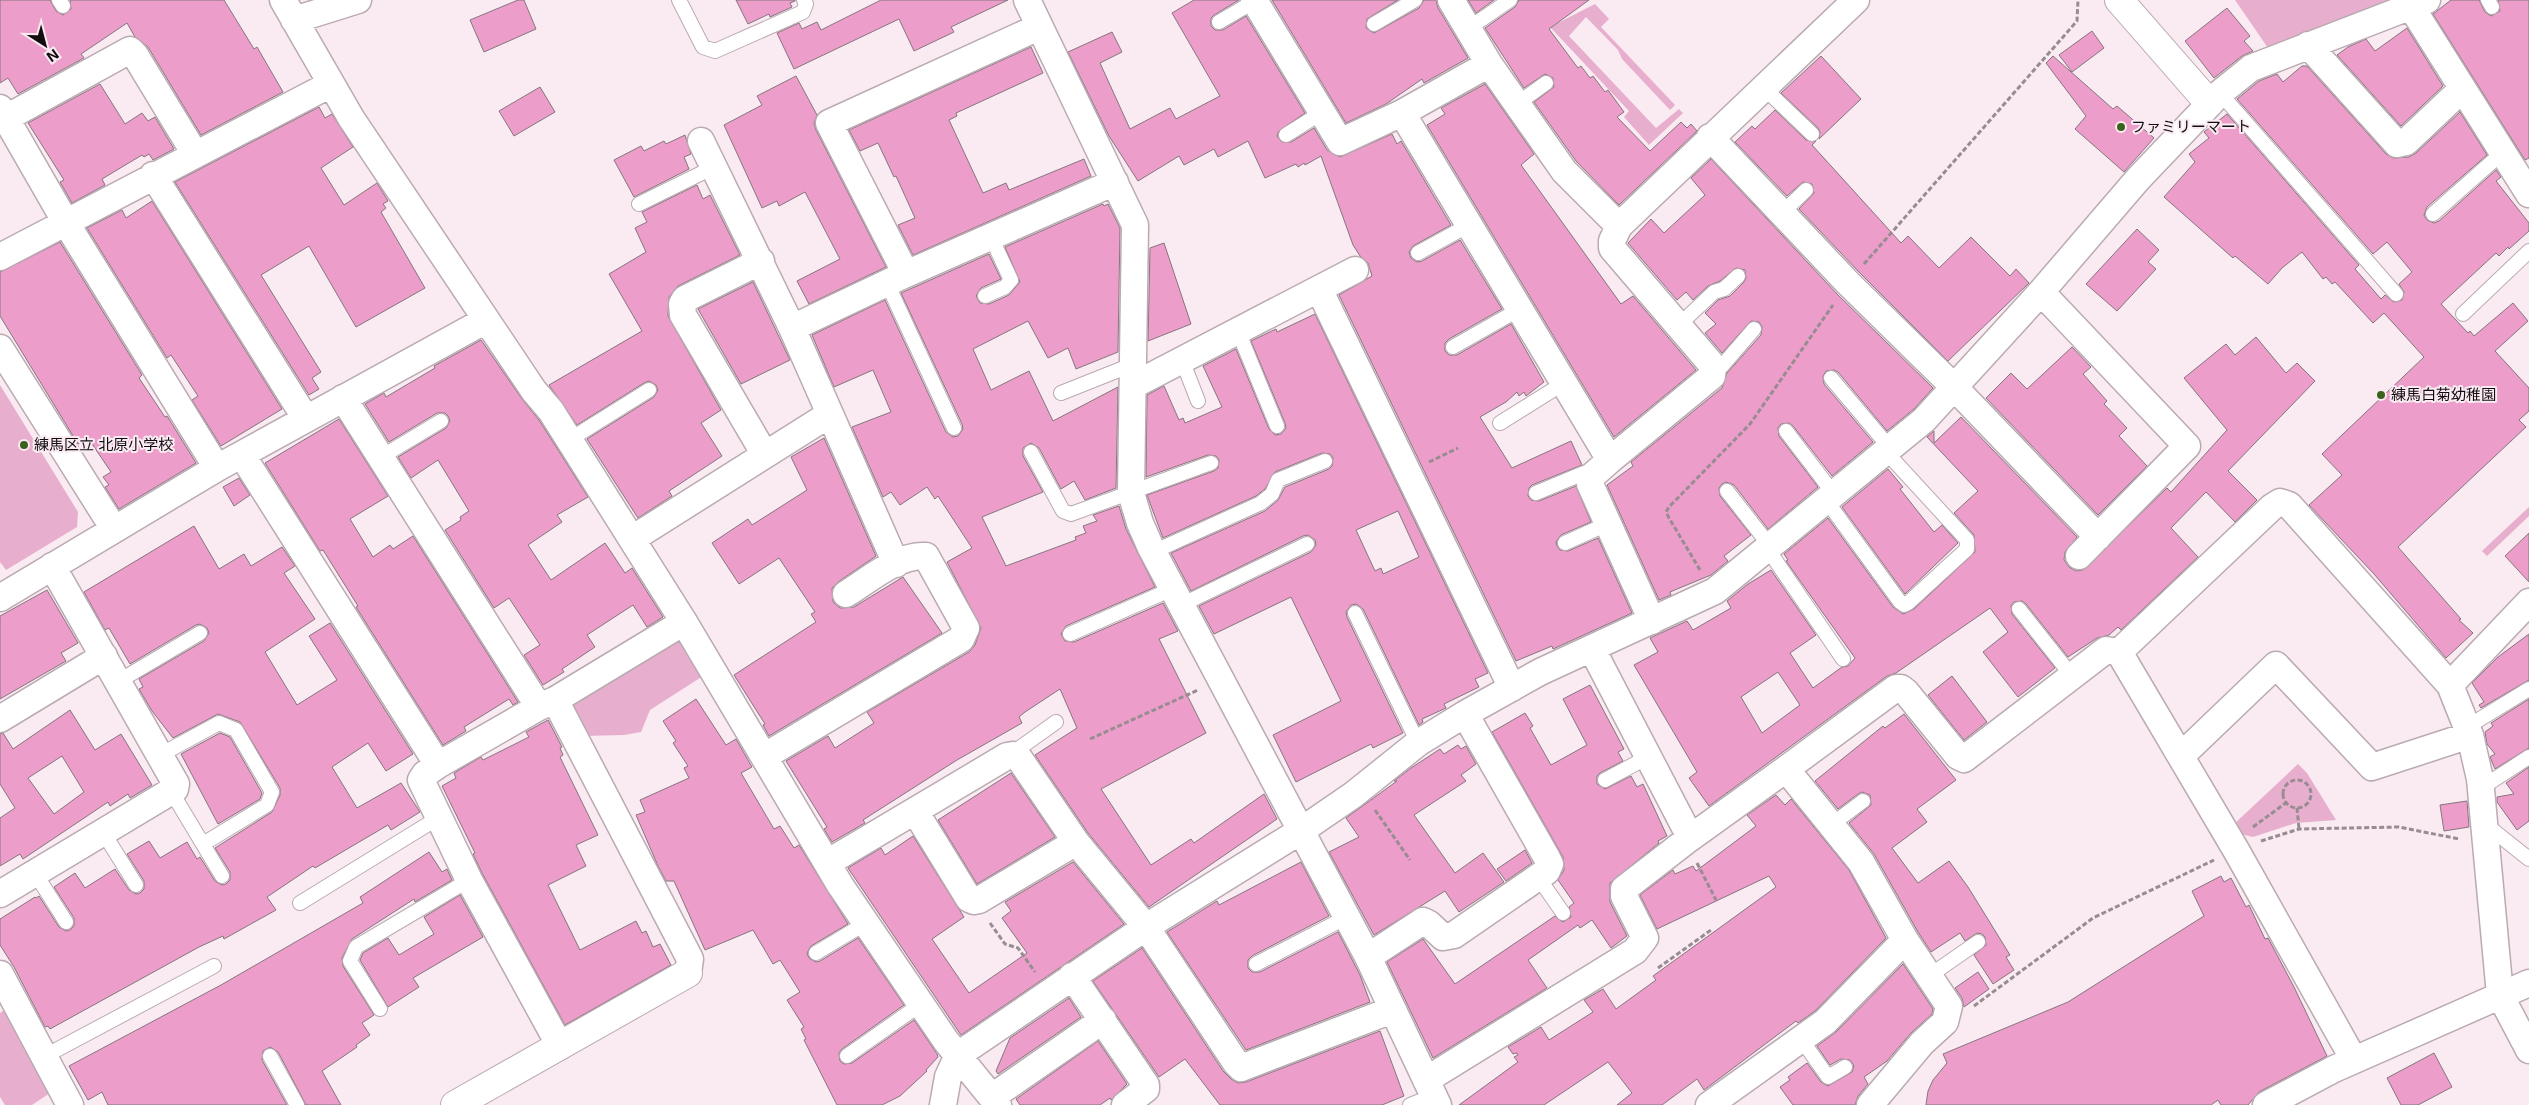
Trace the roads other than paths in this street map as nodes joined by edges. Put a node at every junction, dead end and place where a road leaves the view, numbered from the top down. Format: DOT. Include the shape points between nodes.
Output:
graph roads {
  1 [pos="358,0"];
  2 [pos="679,0"];
  3 [pos="804,0"];
  4 [pos="1027,0"];
  5 [pos="1415,0"];
  6 [pos="1451,0"];
  7 [pos="1510,0"];
  8 [pos="1856,0"];
  9 [pos="2119,0"];
  10 [pos="1254,1"];
  11 [pos="2419,4"];
  12 [pos="288,10"];
  13 [pos="1219,22"];
  14 [pos="1374,24"];
  15 [pos="1039,27"];
  16 [pos="1469,28"];
  17 [pos="2308,45"];
  18 [pos="1489,64"];
  19 [pos="1546,83"];
  20 [pos="331,84"];
  21 [pos="1763,87"];
  22 [pos="2462,90"];
  23 [pos="2215,98"];
  24 [pos="1517,104"];
  25 [pos="3,113"];
  26 [pos="1320,113"];
  27 [pos="1402,113"];
  28 [pos="1812,134"];
  29 [pos="1286,135"];
  30 [pos="1710,137"];
  31 [pos="701,141"];
  32 [pos="2502,153"];
  33 [pos="195,154"];
  34 [pos="714,167"];
  35 [pos="153,176"];
  36 [pos="2525,179"];
  37 [pos="1116,182"];
  38 [pos="1806,190"];
  39 [pos="639,204"];
  40 [pos="1782,212"];
  41 [pos="2433,214"];
  42 [pos="65,221"];
  43 [pos="1469,225"];
  44 [pos="1619,226"];
  45 [pos="991,237"];
  46 [pos="2529,251"];
  47 [pos="1418,253"];
  48 [pos="0,256"];
  49 [pos="761,261"];
  50 [pos="1355,270"];
  51 [pos="1738,276"];
  52 [pos="896,278"];
  53 [pos="1319,289"];
  54 [pos="2041,292"];
  55 [pos="2396,294"];
  56 [pos="985,296"];
  57 [pos="1520,309"];
  58 [pos="2463,314"];
  59 [pos="486,320"];
  60 [pos="1679,325"];
  61 [pos="792,328"];
  62 [pos="1754,329"];
  63 [pos="1238,331"];
  64 [pos="1453,347"];
  65 [pos="0,348"];
  66 [pos="1182,360"];
  67 [pos="1714,372"];
  68 [pos="1134,375"];
  69 [pos="1831,378"];
  70 [pos="1564,383"];
  71 [pos="1955,388"];
  72 [pos="649,390"];
  73 [pos="1061,393"];
  74 [pos="343,398"];
  75 [pos="1198,401"];
  76 [pos="830,414"];
  77 [pos="306,419"];
  78 [pos="441,421"];
  79 [pos="1500,423"];
  80 [pos="1277,426"];
  81 [pos="954,428"];
  82 [pos="1786,431"];
  83 [pos="569,440"];
  84 [pos="1888,450"];
  85 [pos="1031,452"];
  86 [pos="242,454"];
  87 [pos="765,455"];
  88 [pos="381,457"];
  89 [pos="1325,461"];
  90 [pos="1211,463"];
  91 [pos="217,468"];
  92 [pos="1601,468"];
  93 [pos="1727,491"];
  94 [pos="1131,493"];
  95 [pos="1536,494"];
  96 [pos="1830,497"];
  97 [pos="1607,524"];
  98 [pos="114,528"];
  99 [pos="2098,537"];
  100 [pos="632,539"];
  101 [pos="1565,543"];
  102 [pos="1307,544"];
  103 [pos="1768,547"];
  104 [pos="1153,552"];
  105 [pos="2079,556"];
  106 [pos="896,564"];
  107 [pos="52,566"];
  108 [pos="846,594"];
  109 [pos="1177,597"];
  110 [pos="0,598"];
  111 [pos="2529,602"];
  112 [pos="2019,609"];
  113 [pos="1355,614"];
  114 [pos="1652,621"];
  115 [pos="684,622"];
  116 [pos="200,633"];
  117 [pos="1070,634"];
  118 [pos="1592,649"];
  119 [pos="2119,652"];
  120 [pos="104,656"];
  121 [pos="1843,658"];
  122 [pos="2072,676"];
  123 [pos="119,681"];
  124 [pos="2450,685"];
  125 [pos="1512,688"];
  126 [pos="2529,689"];
  127 [pos="547,703"];
  128 [pos="1465,714"];
  129 [pos="0,719"];
  130 [pos="1056,722"];
  131 [pos="2469,731"];
  132 [pos="1418,743"];
  133 [pos="160,755"];
  134 [pos="1013,755"];
  135 [pos="765,756"];
  136 [pos="2181,756"];
  137 [pos="1648,757"];
  138 [pos="2529,757"];
  139 [pos="438,765"];
  140 [pos="1786,769"];
  141 [pos="1605,780"];
  142 [pos="2480,788"];
  143 [pos="171,791"];
  144 [pos="1863,801"];
  145 [pos="915,811"];
  146 [pos="438,818"];
  147 [pos="1831,825"];
  148 [pos="1302,830"];
  149 [pos="103,832"];
  150 [pos="2485,834"];
  151 [pos="1688,839"];
  152 [pos="1076,842"];
  153 [pos="203,844"];
  154 [pos="2529,859"];
  155 [pos="827,863"];
  156 [pos="35,873"];
  157 [pos="222,876"];
  158 [pos="1538,877"];
  159 [pos="470,880"];
  160 [pos="136,885"];
  161 [pos="0,894"];
  162 [pos="300,903"];
  163 [pos="1563,913"];
  164 [pos="1347,917"];
  165 [pos="66,922"];
  166 [pos="866,923"];
  167 [pos="1146,927"];
  168 [pos="1905,940"];
  169 [pos="1978,942"];
  170 [pos="816,953"];
  171 [pos="1368,957"];
  172 [pos="1256,964"];
  173 [pos="214,966"];
  174 [pos="688,973"];
  175 [pos="0,974"];
  176 [pos="1072,976"];
  177 [pos="1929,976"];
  178 [pos="2529,983"];
  179 [pos="2500,995"];
  180 [pos="921,1004"];
  181 [pos="380,1010"];
  182 [pos="1392,1010"];
  183 [pos="1102,1020"];
  184 [pos="1801,1039"];
  185 [pos="560,1046"];
  186 [pos="2529,1050"];
  187 [pos="958,1055"];
  188 [pos="45,1056"];
  189 [pos="270,1056"];
  190 [pos="846,1056"];
  191 [pos="2354,1060"];
  192 [pos="1845,1067"];
  193 [pos="1427,1097"];
  194 [pos="995,1101"];
  195 [pos="70,1105"];
  196 [pos="297,1105"];
  197 [pos="455,1105"];
  198 [pos="943,1105"];
  199 [pos="1125,1105"];
  200 [pos="1709,1105"];
  201 [pos="1870,1105"];
  202 [pos="2266,1105"];
  1 -- 12 [label="street"];
  2 -- 3 [label="lane" via="703,47 715,52 804,12"];
  4 -- 15 [label="street"];
  5 -- 14 [label="lane"];
  6 -- 16 [label="street"];
  7 -- 16 [label="lane"];
  8 -- 21 [label="street"];
  9 -- 23 [label="street"];
  10 -- 13 [label="lane"];
  10 -- 26 [label="street"];
  11 -- 17 [label="street"];
  11 -- 22 [label="street"];
  12 -- 20 [label="street"];
  15 -- 37 [label="street"];
  15 -- 52 [label="street" via="828,123"];
  16 -- 18 [label="street"];
  17 -- 22 [label="street" via="2397,144 2406,142"];
  17 -- 23 [label="street" via="2251,68"];
  18 -- 24 [label="street"];
  18 -- 27 [label="street"];
  19 -- 24 [label="lane"];
  20 -- 33 [label="street"];
  20 -- 59 [label="street"];
  21 -- 28 [label="lane"];
  21 -- 30 [label="street"];
  22 -- 32 [label="street"];
  23 -- 54 [label="street" via="2138,179"];
  23 -- 55 [label="lane"];
  24 -- 44 [label="street" via="1564,171"];
  25 -- 33 [label="street" via="130,50"];
  25 -- 42 [label="street"];
  26 -- 27 [label="street" via="1340,142"];
  26 -- 29 [label="lane"];
  27 -- 43 [label="street"];
  30 -- 40 [label="street"];
  30 -- 44 [label="street"];
  31 -- 34 [label="street"];
  32 -- 36 [label="street"];
  32 -- 41 [label="lane"];
  33 -- 35 [label="street"];
  34 -- 39 [label="lane"];
  34 -- 49 [label="street"];
  35 -- 42 [label="street"];
  35 -- 77 [label="street"];
  37 -- 45 [label="street"];
  37 -- 68 [label="street" via="1136,230"];
  38 -- 40 [label="lane"];
  40 -- 71 [label="street" via="1848,283"];
  42 -- 48 [label="street"];
  42 -- 91 [label="street"];
  43 -- 47 [label="lane"];
  43 -- 57 [label="street"];
  44 -- 60 [label="street" via="1612,248"];
  45 -- 52 [label="street"];
  45 -- 56 [label="lane" via="1011,280 1005,287"];
  46 -- 58 [label="lane"];
  49 -- 61 [label="street"];
  49 -- 87 [label="street" via="685,300 682,309"];
  50 -- 53 [label="street"];
  51 -- 60 [label="lane" via="1724,289 1714,292"];
  52 -- 61 [label="street"];
  52 -- 81 [label="lane"];
  53 -- 63 [label="street"];
  53 -- 125 [label="street"];
  54 -- 71 [label="street"];
  54 -- 99 [label="street" via="2187,446"];
  57 -- 64 [label="lane"];
  57 -- 70 [label="street"];
  59 -- 74 [label="street"];
  59 -- 83 [label="street"];
  60 -- 67 [label="street" via="1713,366"];
  61 -- 76 [label="street"];
  62 -- 67 [label="lane"];
  63 -- 66 [label="street"];
  63 -- 80 [label="lane"];
  65 -- 98 [label="street"];
  66 -- 68 [label="street"];
  66 -- 75 [label="lane"];
  67 -- 92 [label="street"];
  68 -- 73 [label="lane"];
  68 -- 94 [label="street"];
  69 -- 84 [label="lane"];
  70 -- 79 [label="lane"];
  70 -- 92 [label="street"];
  71 -- 84 [label="street"];
  71 -- 99 [label="street"];
  72 -- 83 [label="lane"];
  74 -- 77 [label="street"];
  74 -- 88 [label="street"];
  76 -- 87 [label="street"];
  76 -- 106 [label="street"];
  77 -- 86 [label="street"];
  78 -- 88 [label="lane"];
  82 -- 96 [label="lane"];
  83 -- 100 [label="street"];
  84 -- 96 [label="street"];
  84 -- 96 [label="lane" via="1968,545 1908,603 1900,602"];
  85 -- 94 [label="lane" via="1066,513"];
  86 -- 91 [label="street"];
  86 -- 139 [label="street"];
  87 -- 100 [label="street"];
  88 -- 127 [label="street"];
  89 -- 104 [label="lane" via="1278,480 1272,494 1261,503"];
  90 -- 94 [label="lane"];
  91 -- 98 [label="street"];
  92 -- 95 [label="lane"];
  92 -- 97 [label="street" via="1590,484"];
  93 -- 103 [label="lane"];
  94 -- 104 [label="street"];
  96 -- 103 [label="street"];
  97 -- 101 [label="lane"];
  97 -- 114 [label="street"];
  98 -- 107 [label="street"];
  99 -- 105 [label="street"];
  100 -- 115 [label="street"];
  102 -- 109 [label="lane"];
  103 -- 114 [label="street" via="1715,591"];
  103 -- 121 [label="lane"];
  104 -- 109 [label="street"];
  106 -- 108 [label="street"];
  106 -- 135 [label="street" via="915,555 926,556 966,628 962,639"];
  107 -- 110 [label="street"];
  107 -- 120 [label="street"];
  109 -- 117 [label="lane"];
  109 -- 148 [label="street"];
  111 -- 124 [label="street"];
  112 -- 122 [label="lane"];
  113 -- 132 [label="lane"];
  114 -- 118 [label="street"];
  115 -- 127 [label="street"];
  115 -- 135 [label="street"];
  116 -- 123 [label="lane"];
  118 -- 125 [label="street"];
  118 -- 137 [label="street"];
  119 -- 122 [label="street" via="2106,650"];
  119 -- 124 [label="street" via="2280,502 2289,505"];
  119 -- 136 [label="street"];
  120 -- 123 [label="street"];
  120 -- 129 [label="street"];
  122 -- 140 [label="street" via="1964,759 1958,756 1906,692 1896,688"];
  123 -- 133 [label="street"];
  124 -- 131 [label="street"];
  125 -- 128 [label="street"];
  126 -- 131 [label="lane"];
  127 -- 139 [label="street"];
  127 -- 174 [label="street" via="690,959"];
  128 -- 132 [label="street"];
  128 -- 158 [label="street" via="1550,864 1547,871"];
  130 -- 134 [label="lane"];
  131 -- 136 [label="street" via="2372,767 2276,665"];
  131 -- 142 [label="street"];
  132 -- 148 [label="street"];
  133 -- 143 [label="street" via="176,784"];
  133 -- 153 [label="lane" via="219,722 236,730 272,792 268,805"];
  134 -- 145 [label="street"];
  134 -- 152 [label="street" via="1019,758"];
  135 -- 155 [label="street"];
  136 -- 191 [label="street"];
  137 -- 141 [label="lane"];
  137 -- 151 [label="street"];
  138 -- 142 [label="lane"];
  139 -- 146 [label="street" via="421,780"];
  140 -- 147 [label="street"];
  140 -- 151 [label="street"];
  142 -- 150 [label="street"];
  143 -- 149 [label="street"];
  143 -- 153 [label="lane"];
  144 -- 147 [label="lane"];
  145 -- 152 [label="street" via="969,898 976,901"];
  145 -- 155 [label="street"];
  146 -- 159 [label="street"];
  146 -- 162 [label="lane"];
  147 -- 168 [label="street" via="1862,862"];
  148 -- 164 [label="street"];
  148 -- 167 [label="street"];
  149 -- 156 [label="street"];
  149 -- 160 [label="lane"];
  150 -- 154 [label="lane"];
  150 -- 179 [label="street"];
  151 -- 193 [label="street" via="1624,889 1624,896 1643,930 1645,938 1642,945"];
  152 -- 167 [label="street"];
  153 -- 157 [label="lane"];
  155 -- 166 [label="street"];
  156 -- 161 [label="street"];
  156 -- 165 [label="lane"];
  158 -- 163 [label="lane"];
  158 -- 171 [label="street" via="1454,935 1443,938 1423,921"];
  159 -- 181 [label="lane" via="356,947 350,961"];
  159 -- 185 [label="street"];
  164 -- 171 [label="street"];
  164 -- 172 [label="lane"];
  166 -- 170 [label="lane"];
  166 -- 180 [label="street"];
  167 -- 176 [label="street"];
  167 -- 182 [label="street" via="1241,1068"];
  168 -- 177 [label="street"];
  168 -- 184 [label="street" via="1825,1022"];
  169 -- 177 [label="lane"];
  171 -- 182 [label="street"];
  173 -- 188 [label="lane"];
  174 -- 185 [label="street"];
  175 -- 188 [label="street"];
  176 -- 183 [label="street"];
  176 -- 187 [label="street"];
  177 -- 201 [label="street" via="1949,1006 1945,1022 1922,1043"];
  178 -- 179 [label="street"];
  179 -- 186 [label="street"];
  179 -- 191 [label="street"];
  180 -- 187 [label="street"];
  180 -- 190 [label="lane"];
  182 -- 193 [label="street"];
  183 -- 194 [label="street"];
  183 -- 199 [label="street" via="1146,1085 1142,1093"];
  184 -- 192 [label="lane" via="1828,1077"];
  184 -- 200 [label="street"];
  185 -- 197 [label="street"];
  187 -- 194 [label="street"];
  187 -- 198 [label="street" via="948,1077"];
  188 -- 195 [label="street"];
  189 -- 196 [label="lane"];
  191 -- 202 [label="street"];
}
